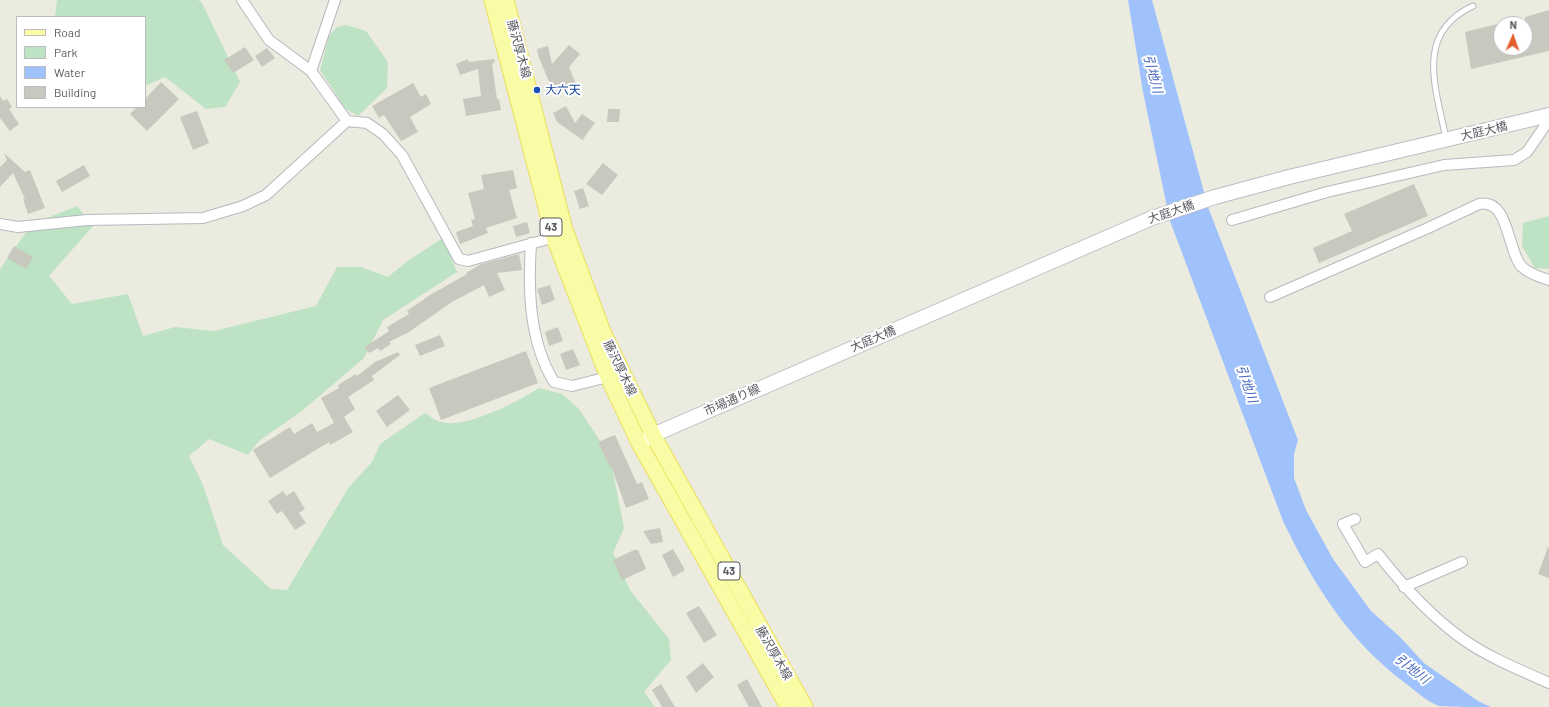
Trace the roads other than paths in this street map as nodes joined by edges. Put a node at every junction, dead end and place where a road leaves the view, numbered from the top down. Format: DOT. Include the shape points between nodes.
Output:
graph roads {
  1 [pos="242,0"];
  2 [pos="335,0"];
  3 [pos="492,0"];
  4 [pos="506,0"];
  5 [pos="1473,6"];
  6 [pos="311,71"];
  7 [pos="1549,115"];
  8 [pos="1549,120"];
  9 [pos="347,122"];
  10 [pos="1446,140"];
  11 [pos="1232,220"];
  12 [pos="0,224"];
  13 [pos="560,236"];
  14 [pos="531,243"];
  15 [pos="1549,280"];
  16 [pos="1270,297"];
  17 [pos="811,365"];
  18 [pos="608,377"];
  19 [pos="653,435"];
  20 [pos="639,443"];
  21 [pos="1356,519"];
  22 [pos="1462,562"];
  23 [pos="1404,587"];
  24 [pos="1549,683"];
  25 [pos="788,707"];
  26 [pos="805,707"];
  1 -- 6 [label="street" via="269,40"];
  2 -- 6 [label="street"];
  3 -- 13 [label="main road, 藤沢厚木線 / 43"];
  4 -- 13 [label="main road, 藤沢厚木線 / 43"];
  5 -- 10 [label="lane" via="1451,19 1441,32 1435,48 1434,78"];
  6 -- 9 [label="street"];
  7 -- 10 [label="street, 大庭大橋"];
  8 -- 11 [label="street" via="1528,152 1514,160 1444,165 1327,192"];
  9 -- 12 [label="street" via="266,195 243,206 203,218 88,220 18,227"];
  9 -- 14 [label="street" via="366,123 383,134 402,155 459,259 468,261"];
  10 -- 17 [label="street, 大庭大橋" via="1289,177 1215,197 1152,218"];
  13 -- 14 [label="street"];
  13 -- 18 [label="main road, 藤沢厚木線 / 43"];
  13 -- 19 [label="main road, 藤沢厚木線 / 43"];
  14 -- 18 [label="street" via="529,279 535,336 544,365 554,382 572,386"];
  15 -- 16 [label="street" via="1521,265 1503,219 1491,204 1485,203"];
  17 -- 19 [label="street, 市場通り線"];
  18 -- 20 [label="main road, 藤沢厚木線 / 43"];
  19 -- 20 [label="street, 市場通り線"];
  19 -- 26 [label="main road, 藤沢厚木線 / 43"];
  20 -- 25 [label="main road, 藤沢厚木線 / 43"];
  21 -- 23 [label="street" via="1344,524 1361,556 1366,562 1378,554"];
  22 -- 23 [label="street"];
  23 -- 24 [label="street" via="1436,618 1464,640"];
}
